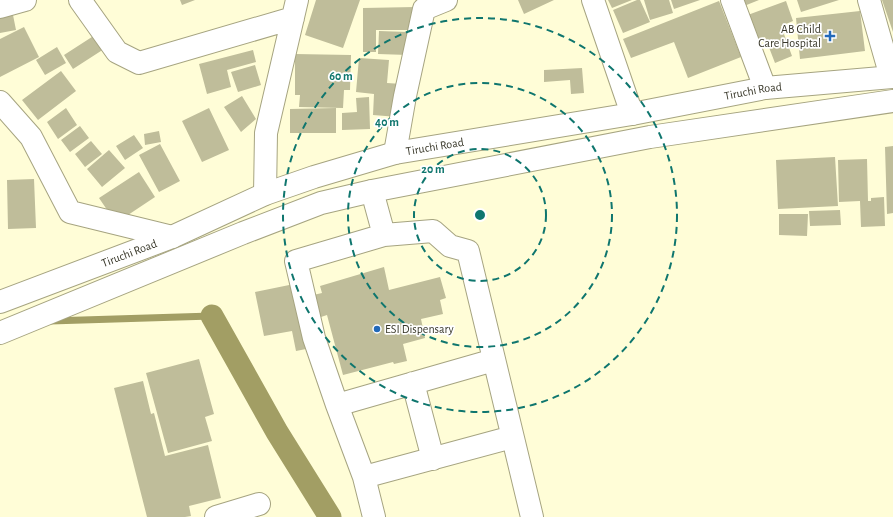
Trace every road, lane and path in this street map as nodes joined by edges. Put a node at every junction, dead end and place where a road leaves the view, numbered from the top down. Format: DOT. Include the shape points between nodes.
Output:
graph roads {
  1 [pos="25,0"];
  2 [pos="80,0"];
  3 [pos="446,0"];
  4 [pos="593,0"];
  5 [pos="732,0"];
  6 [pos="869,0"];
  7 [pos="0,7"];
  8 [pos="295,9"];
  9 [pos="892,77"];
  10 [pos="765,88"];
  11 [pos="893,101"];
  12 [pos="0,102"];
  13 [pos="632,114"];
  14 [pos="395,152"];
  15 [pos="372,191"];
  16 [pos="265,194"];
  17 [pos="384,235"];
  18 [pos="172,236"];
  19 [pos="0,302"];
  20 [pos="0,332"];
  21 [pos="494,360"];
  22 [pos="413,383"];
  23 [pos="337,405"];
  24 [pos="512,437"];
  25 [pos="433,459"];
  26 [pos="364,477"];
  27 [pos="259,504"];
  28 [pos="216,517"];
  29 [pos="374,517"];
  30 [pos="532,517"];
  1 -- 7 [label="main road"];
  2 -- 8 [label="main road" via="117,52 139,63"];
  3 -- 14 [label="main road" via="424,9"];
  4 -- 13 [label="main road"];
  5 -- 10 [label="main road"];
  6 -- 9 [label="main road"];
  8 -- 16 [label="main road" via="266,132"];
  9 -- 10 [label="main road, Tiruchi Road"];
  10 -- 13 [label="main road, Tiruchi Road"];
  11 -- 15 [label="main road" via="650,137"];
  12 -- 18 [label="main road" via="31,137 70,212"];
  13 -- 14 [label="main road, Tiruchi Road"];
  14 -- 16 [label="main road, Tiruchi Road"];
  15 -- 17 [label="main road"];
  15 -- 20 [label="main road" via="321,203"];
  16 -- 18 [label="main road, Tiruchi Road"];
  17 -- 21 [label="main road" via="433,232 450,246 468,251"];
  17 -- 23 [label="main road" via="296,261 314,338"];
  18 -- 19 [label="main road, Tiruchi Road"];
  21 -- 22 [label="main road"];
  21 -- 24 [label="main road"];
  22 -- 23 [label="main road"];
  22 -- 25 [label="main road"];
  23 -- 26 [label="main road"];
  24 -- 25 [label="main road"];
  24 -- 30 [label="main road"];
  25 -- 26 [label="main road"];
  26 -- 29 [label="main road"];
  27 -- 28 [label="main road"];
}
